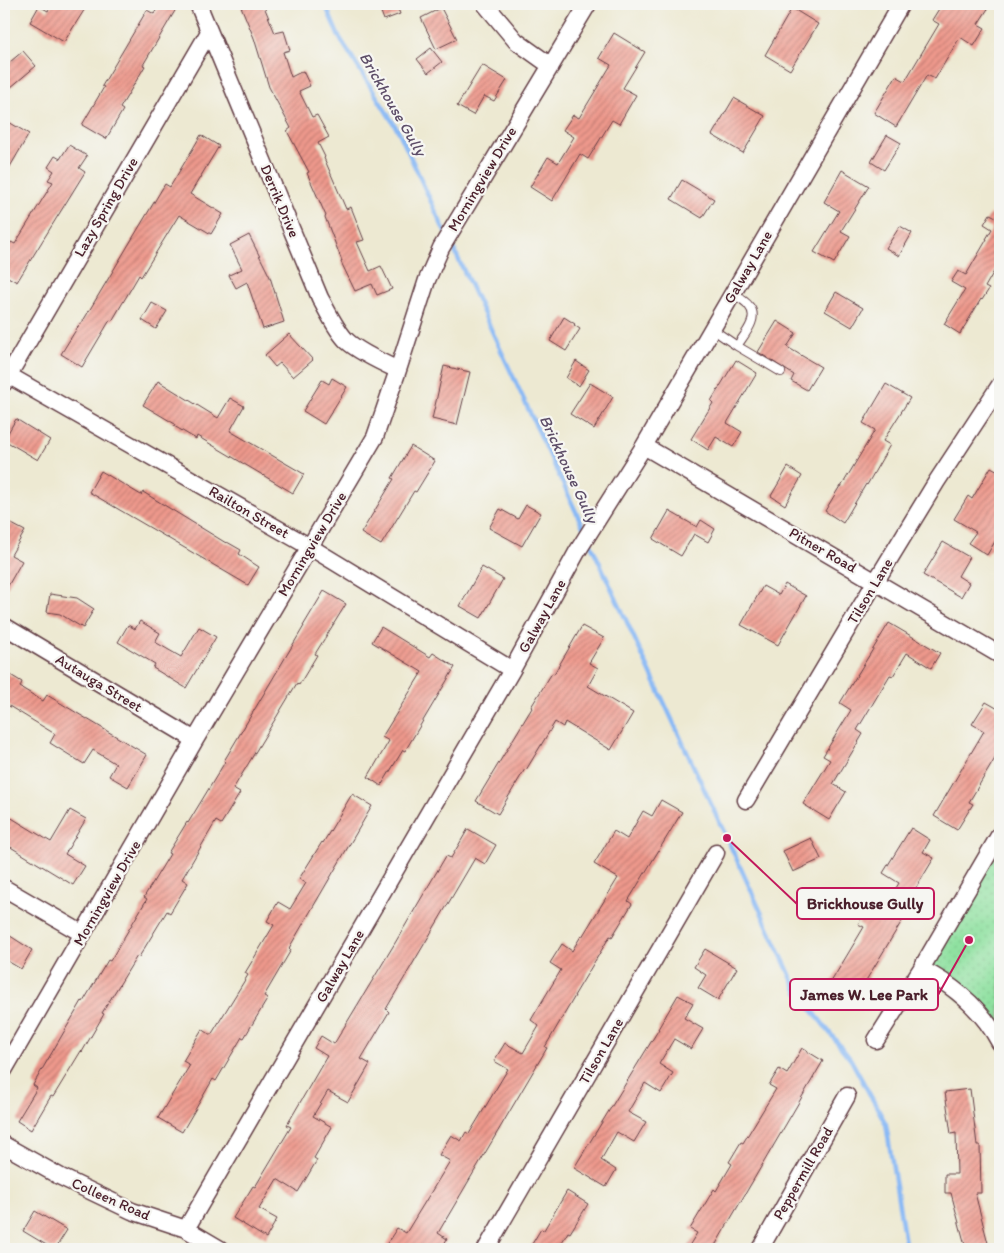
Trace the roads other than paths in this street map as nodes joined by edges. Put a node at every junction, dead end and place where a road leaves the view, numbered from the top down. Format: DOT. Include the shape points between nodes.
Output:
graph roads {
  1 [pos="198,4"];
  2 [pos="485,4"];
  3 [pos="588,4"];
  4 [pos="900,4"];
  5 [pos="209,32"];
  6 [pos="551,66"];
  7 [pos="732,294"];
  8 [pos="712,329"];
  9 [pos="737,346"];
  10 [pos="398,370"];
  11 [pos="781,372"];
  12 [pos="6,379"];
  13 [pos="1000,385"];
  14 [pos="644,446"];
  15 [pos="310,547"];
  16 [pos="876,581"];
  17 [pos="4,626"];
  18 [pos="1000,655"];
  19 [pos="512,670"];
  20 [pos="195,740"];
  21 [pos="746,800"];
  22 [pos="1000,834"];
  23 [pos="716,854"];
  24 [pos="4,888"];
  25 [pos="83,934"];
  26 [pos="921,969"];
  27 [pos="876,1040"];
  28 [pos="1000,1043"];
  29 [pos="4,1070"];
  30 [pos="846,1096"];
  31 [pos="4,1145"];
  32 [pos="186,1229"];
  33 [pos="220,1249"];
  34 [pos="486,1249"];
  35 [pos="760,1249"];
  1 -- 5 [label="street, Derrik Drive"];
  2 -- 6 [label="street" via="516,41"];
  3 -- 6 [label="street, Morningview Drive"];
  4 -- 7 [label="street, Galway Lane"];
  5 -- 10 [label="street, Derrik Drive" via="320,298 335,325 347,341"];
  5 -- 12 [label="street, Lazy Spring Drive"];
  6 -- 10 [label="street, Morningview Drive" via="441,248 427,280"];
  7 -- 8 [label="street, Galway Lane"];
  7 -- 9 [label="lane" via="751,308 753,319"];
  8 -- 9 [label="lane"];
  8 -- 14 [label="street, Galway Lane"];
  9 -- 11 [label="lane"];
  10 -- 15 [label="street, Morningview Drive" via="375,437"];
  12 -- 15 [label="street, Railton Street"];
  13 -- 16 [label="street, Tilson Lane"];
  14 -- 16 [label="street, Pitner Road"];
  14 -- 19 [label="street, Galway Lane" via="577,552"];
  15 -- 19 [label="street, Railton Street"];
  15 -- 20 [label="street, Morningview Drive"];
  16 -- 18 [label="street, Pitner Road"];
  16 -- 21 [label="street, Tilson Lane"];
  17 -- 20 [label="street, Autauga Street"];
  19 -- 32 [label="street, Galway Lane"];
  20 -- 25 [label="street, Morningview Drive"];
  22 -- 26 [label="street"];
  23 -- 34 [label="street, Tilson Lane"];
  24 -- 25 [label="street"];
  25 -- 29 [label="street, Morningview Drive"];
  26 -- 27 [label="street"];
  26 -- 28 [label="street" via="953,988 980,1012"];
  30 -- 35 [label="street, Peppermill Road"];
  31 -- 32 [label="street, Colleen Road" via="132,1211"];
  32 -- 33 [label="street, Colleen Road"];
}
